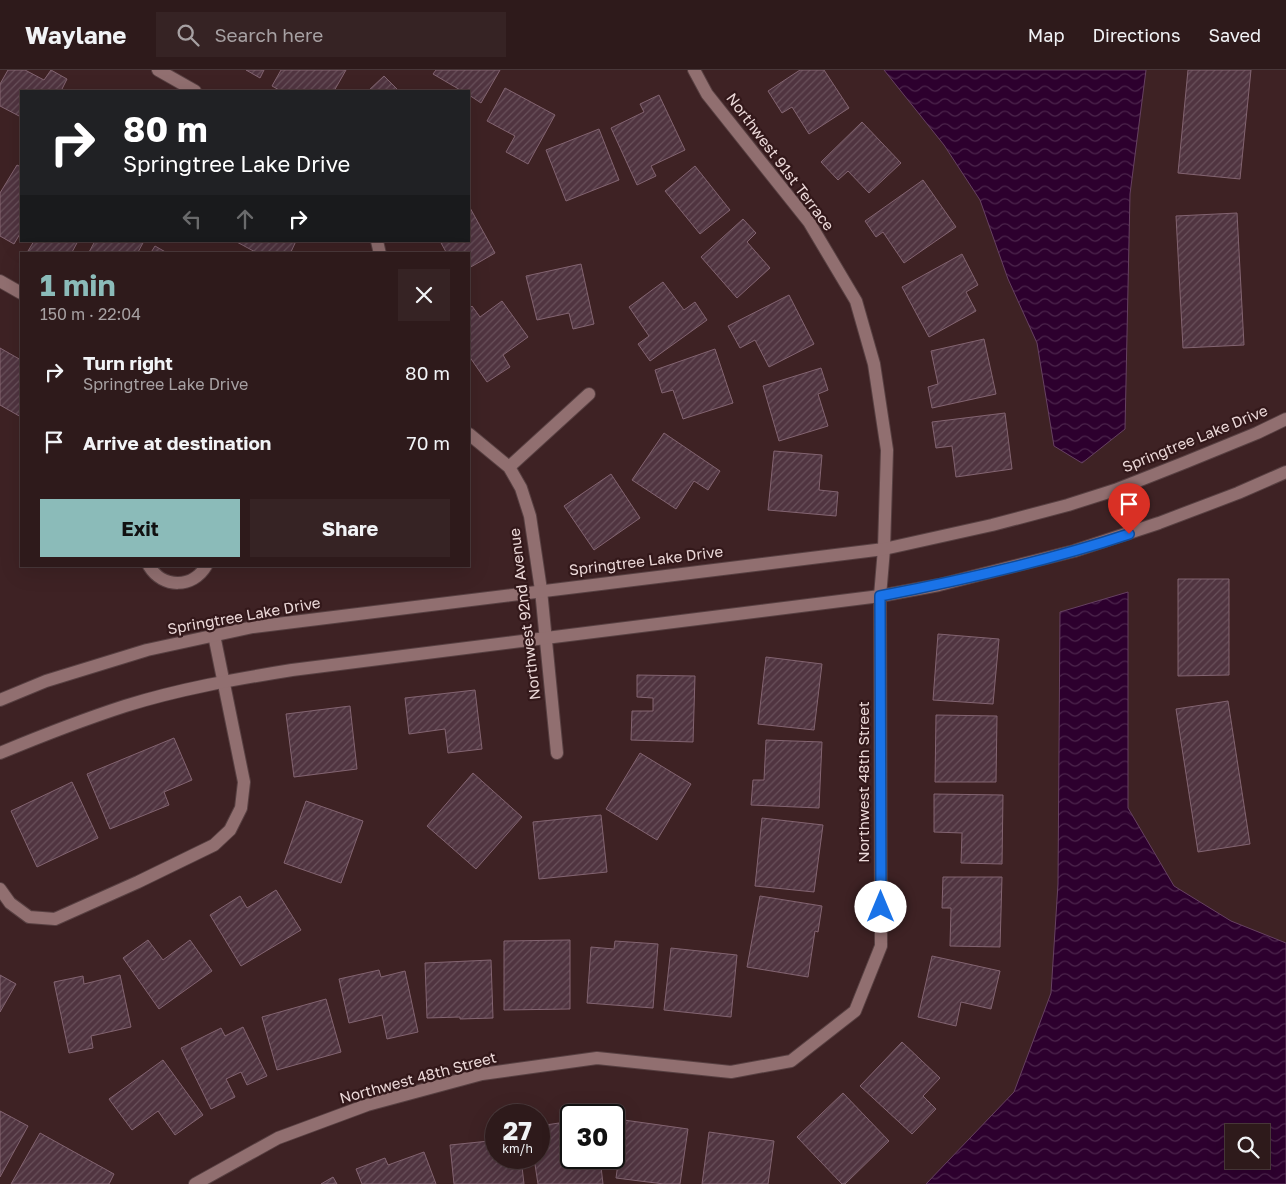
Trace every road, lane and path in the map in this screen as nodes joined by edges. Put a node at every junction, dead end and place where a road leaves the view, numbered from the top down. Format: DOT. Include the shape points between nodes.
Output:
graph roads {
  1 [pos="158,70"];
  2 [pos="694,70"];
  3 [pos="193,90"];
  4 [pos="0,281"];
  5 [pos="20,292"];
  6 [pos="589,394"];
  7 [pos="1286,419"];
  8 [pos="470,435"];
  9 [pos="509,467"];
  10 [pos="1286,472"];
  11 [pos="884,549"];
  12 [pos="150,567"];
  13 [pos="205,567"];
  14 [pos="541,590"];
  15 [pos="880,596"];
  16 [pos="214,635"];
  17 [pos="546,638"];
  18 [pos="222,682"];
  19 [pos="0,700"];
  20 [pos="0,753"];
  21 [pos="557,753"];
  22 [pos="0,889"];
  23 [pos="195,1184"];
  1 -- 3 [label="street"];
  2 -- 11 [label="street, Northwest 91st Terrace" via="707,94 809,222 856,301 874,364 887,450"];
  4 -- 5 [label="street"];
  6 -- 9 [label="street"];
  7 -- 11 [label="street, Springtree Lake Drive" via="1115,490 992,525"];
  8 -- 9 [label="street, Northwest 92nd Avenue"];
  9 -- 14 [label="street, Northwest 92nd Avenue" via="522,488 530,516"];
  10 -- 15 [label="street" via="1159,523 1074,551"];
  11 -- 14 [label="street, Springtree Lake Drive"];
  11 -- 15 [label="street, Northwest 91st Terrace"];
  12 -- 13 [label="street" via="159,578 179,584 198,577"];
  14 -- 16 [label="street, Springtree Lake Drive" via="253,627"];
  14 -- 17 [label="street, Northwest 92nd Avenue"];
  15 -- 17 [label="street"];
  15 -- 23 [label="street, Northwest 48th Street" via="881,946 855,1011 791,1061 731,1072 597,1058 482,1074 367,1105 278,1138"];
  16 -- 18 [label="street"];
  16 -- 19 [label="street, Springtree Lake Drive" via="97,664"];
  17 -- 18 [label="street"];
  17 -- 21 [label="street, Northwest 92nd Avenue"];
  18 -- 20 [label="street" via="126,706"];
  18 -- 22 [label="street" via="244,782 241,808 230,830 214,845 54,919 29,917 10,903"];
}
